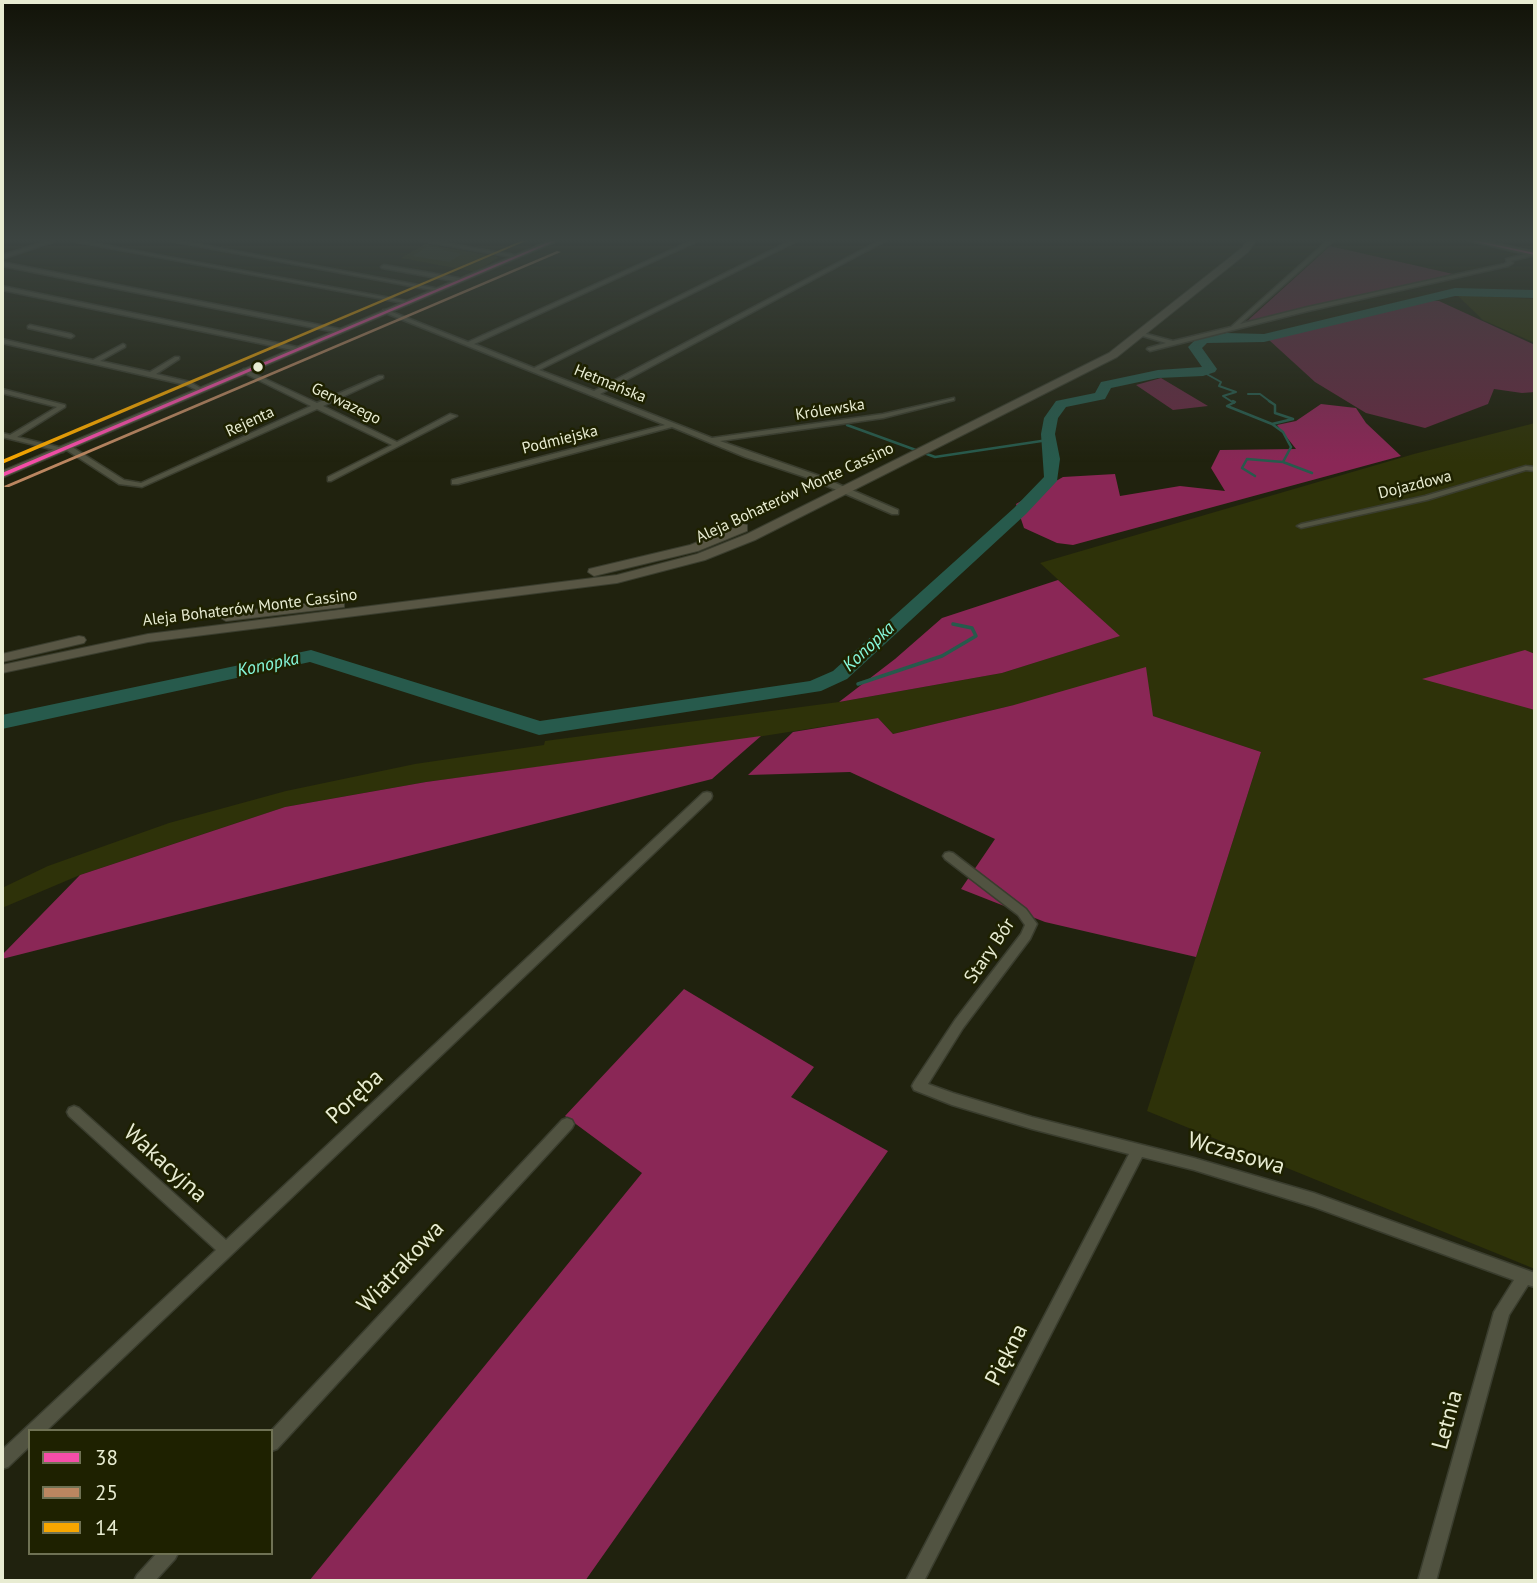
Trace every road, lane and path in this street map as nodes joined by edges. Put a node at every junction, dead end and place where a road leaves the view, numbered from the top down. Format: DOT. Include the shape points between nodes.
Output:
graph roads {
  1 [pos="132,315"];
  2 [pos="259,315"];
  3 [pos="379,315"];
  4 [pos="393,315"];
  5 [pos="533,315"];
  6 [pos="645,315"];
  7 [pos="743,315"];
  8 [pos="1146,315"];
  9 [pos="1163,315"];
  10 [pos="1247,315"];
  11 [pos="1289,315"];
  12 [pos="30,327"];
  13 [pos="1232,328"];
  14 [pos="51,331"];
  15 [pos="340,331"];
  16 [pos="1139,334"];
  17 [pos="71,335"];
  18 [pos="41,336"];
  19 [pos="2,341"];
  20 [pos="31,341"];
  21 [pos="1172,342"];
  22 [pos="469,344"];
  23 [pos="22,346"];
  24 [pos="123,346"];
  25 [pos="297,349"];
  26 [pos="1150,349"];
  27 [pos="177,358"];
  28 [pos="94,362"];
  29 [pos="536,369"];
  30 [pos="244,372"];
  31 [pos="150,375"];
  32 [pos="381,377"];
  33 [pos="201,390"];
  34 [pos="2,391"];
  35 [pos="596,393"];
  36 [pos="952,399"];
  37 [pos="318,406"];
  38 [pos="453,416"];
  39 [pos="673,425"];
  40 [pos="6,437"];
  41 [pos="711,440"];
  42 [pos="398,445"];
  43 [pos="63,449"];
  44 [pos="914,450"];
  45 [pos="1535,469"];
  46 [pos="2,475"];
  47 [pos="331,479"];
  48 [pos="455,482"];
  49 [pos="836,489"];
  50 [pos="1301,526"];
  51 [pos="2,658"];
  52 [pos="2,669"];
  53 [pos="707,796"];
  54 [pos="949,856"];
  55 [pos="919,1086"];
  56 [pos="74,1112"];
  57 [pos="567,1124"];
  58 [pos="1138,1150"];
  59 [pos="227,1250"];
  60 [pos="1530,1278"];
  61 [pos="36,1429"];
  62 [pos="28,1437"];
  63 [pos="273,1441"];
  64 [pos="2,1461"];
  65 [pos="167,1555"];
  66 [pos="143,1581"];
  67 [pos="915,1581"];
  68 [pos="1427,1581"];
  1 -- 25 [label="street"];
  2 -- 15 [label="street"];
  3 -- 15 [label="main road"];
  4 -- 22 [label="street, Hetmańska"];
  5 -- 22 [label="street"];
  6 -- 29 [label="street"];
  7 -- 35 [label="street"];
  8 -- 44 [label="main road, Aleja Bohaterów Monte Cassino" via="1100,351"];
  9 -- 16 [label="main road, Aleja Bohaterów Monte Cassino"];
  10 -- 13 [label="street"];
  11 -- 13 [label="street"];
  12 -- 14 [label="street"];
  13 -- 21 [label="street"];
  14 -- 17 [label="street"];
  14 -- 18 [label="street"];
  15 -- 25 [label="main road"];
  16 -- 21 [label="street"];
  16 -- 44 [label="main road, Aleja Bohaterów Monte Cassino" via="1077,375"];
  19 -- 23 [label="street"];
  20 -- 23 [label="street"];
  21 -- 26 [label="street"];
  22 -- 29 [label="street, Hetmańska"];
  23 -- 28 [label="street"];
  24 -- 28 [label="street"];
  25 -- 30 [label="main road"];
  27 -- 31 [label="street"];
  28 -- 31 [label="street"];
  29 -- 35 [label="street, Hetmańska"];
  30 -- 33 [label="main road"];
  30 -- 37 [label="street, Gerwazego"];
  31 -- 33 [label="street"];
  32 -- 37 [label="street, Rejenta"];
  33 -- 43 [label="main road"];
  34 -- 40 [label="street" via="63,406"];
  35 -- 39 [label="street, Hetmańska"];
  36 -- 41 [label="street, Królewska" via="883,416"];
  37 -- 42 [label="street, Gerwazego"];
  37 -- 43 [label="street, Rejenta" via="149,483 129,485"];
  38 -- 42 [label="street"];
  39 -- 41 [label="street, Hetmańska"];
  39 -- 48 [label="street, Podmiejska"];
  40 -- 43 [label="street"];
  41 -- 49 [label="street, Hetmańska"];
  42 -- 47 [label="street"];
  43 -- 46 [label="main road"];
  44 -- 49 [label="main road, Aleja Bohaterów Monte Cassino"];
  45 -- 50 [label="street, Dojazdowa"];
  49 -- 49 [label="street, Hetmańska" via="895,512"];
  49 -- 51 [label="main road, Aleja Bohaterów Monte Cassino" via="694,548 612,569 150,628"];
  49 -- 52 [label="main road, Aleja Bohaterów Monte Cassino" via="723,549 617,579 148,638"];
  53 -- 59 [label="street, Poręba"];
  54 -- 55 [label="street, Stary Bór" via="1031,924"];
  55 -- 58 [label="street, Wczasowa" via="952,1100"];
  56 -- 59 [label="street, Wakacyjna"];
  57 -- 63 [label="street, Wiatrakowa"];
  58 -- 60 [label="street, Wczasowa" via="1314,1200"];
  58 -- 67 [label="street, Piękna"];
  59 -- 61 [label="street, Poręba"];
  60 -- 68 [label="street, Letnia" via="1502,1312"];
  62 -- 64 [label="street"];
  65 -- 66 [label="street"];
}
